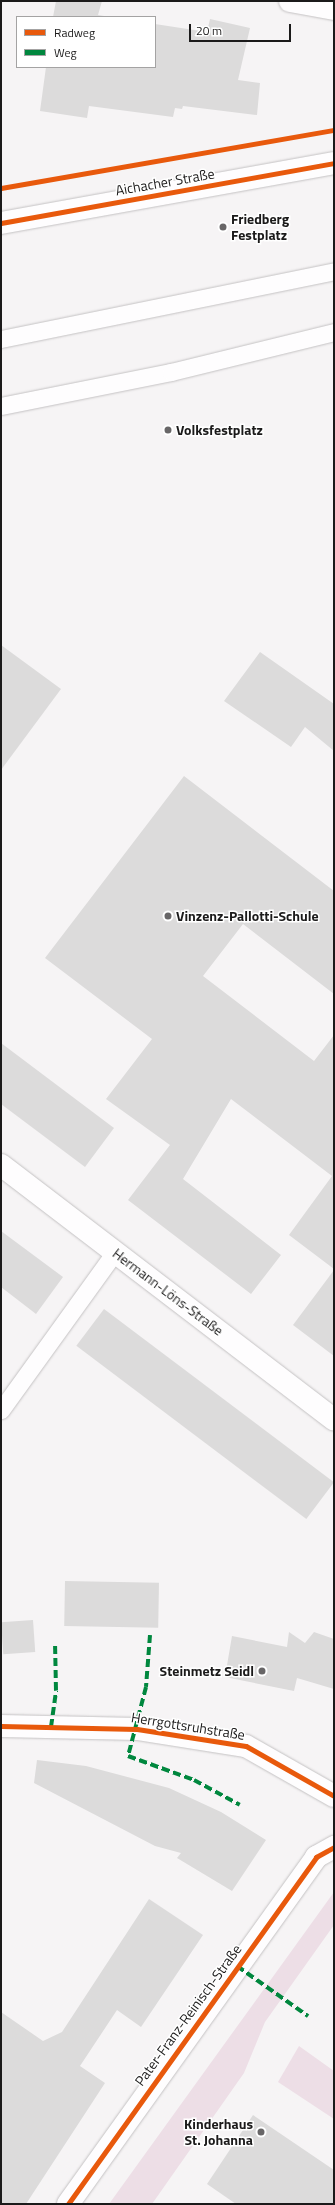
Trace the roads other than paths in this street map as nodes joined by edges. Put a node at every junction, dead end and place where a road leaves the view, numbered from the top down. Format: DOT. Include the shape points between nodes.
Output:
graph roads {
  1 [pos="290,1"];
  2 [pos="334,8"];
  3 [pos="334,163"];
  4 [pos="1,223"];
  5 [pos="334,271"];
  6 [pos="334,332"];
  7 [pos="1,339"];
  8 [pos="1,406"];
  9 [pos="1,1165"];
  10 [pos="115,1252"];
  11 [pos="1,1410"];
  12 [pos="334,1420"];
  13 [pos="1,1726"];
  14 [pos="334,1796"];
  15 [pos="334,1847"];
  16 [pos="68,2204"];
  1 -- 2 [label="street"];
  3 -- 4 [label="street, Aichacher Straße"];
  5 -- 7 [label="lane"];
  6 -- 8 [label="lane" via="171,372"];
  9 -- 10 [label="street, Hermann-Löns-Straße"];
  10 -- 11 [label="lane"];
  10 -- 12 [label="street, Hermann-Löns-Straße"];
  13 -- 14 [label="street, Herrgottsruhstraße" via="137,1729 246,1746"];
  15 -- 16 [label="street, Pater-Franz-Reinisch-Straße" via="316,1857"];
}
